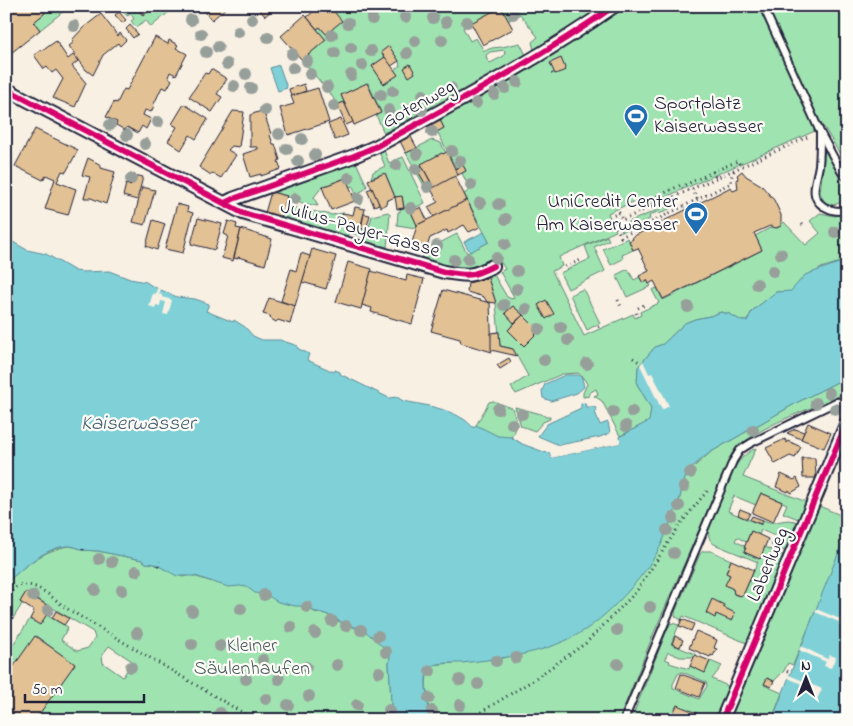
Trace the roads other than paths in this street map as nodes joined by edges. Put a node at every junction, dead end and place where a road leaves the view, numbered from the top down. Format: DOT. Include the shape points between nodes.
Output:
graph roads {
  1 [pos="614,6"];
  2 [pos="763,6"];
  3 [pos="6,88"];
  4 [pos="820,132"];
  5 [pos="847,178"];
  6 [pos="225,203"];
  7 [pos="847,206"];
  8 [pos="493,266"];
  9 [pos="847,401"];
  10 [pos="847,422"];
  11 [pos="624,720"];
  12 [pos="722,720"];
  1 -- 6 [label="street, Gotenweg" via="515,70 377,146"];
  2 -- 4 [label="lane"];
  3 -- 6 [label="street, Julius-Payer-Gasse"];
  4 -- 5 [label="lane"];
  4 -- 7 [label="lane" via="814,189 817,202 831,211 842,211"];
  6 -- 8 [label="street, Julius-Payer-Gasse" via="243,213 444,272 467,276"];
  9 -- 11 [label="lane" via="836,402 740,450"];
  10 -- 12 [label="street, Laberlweg"];
}
